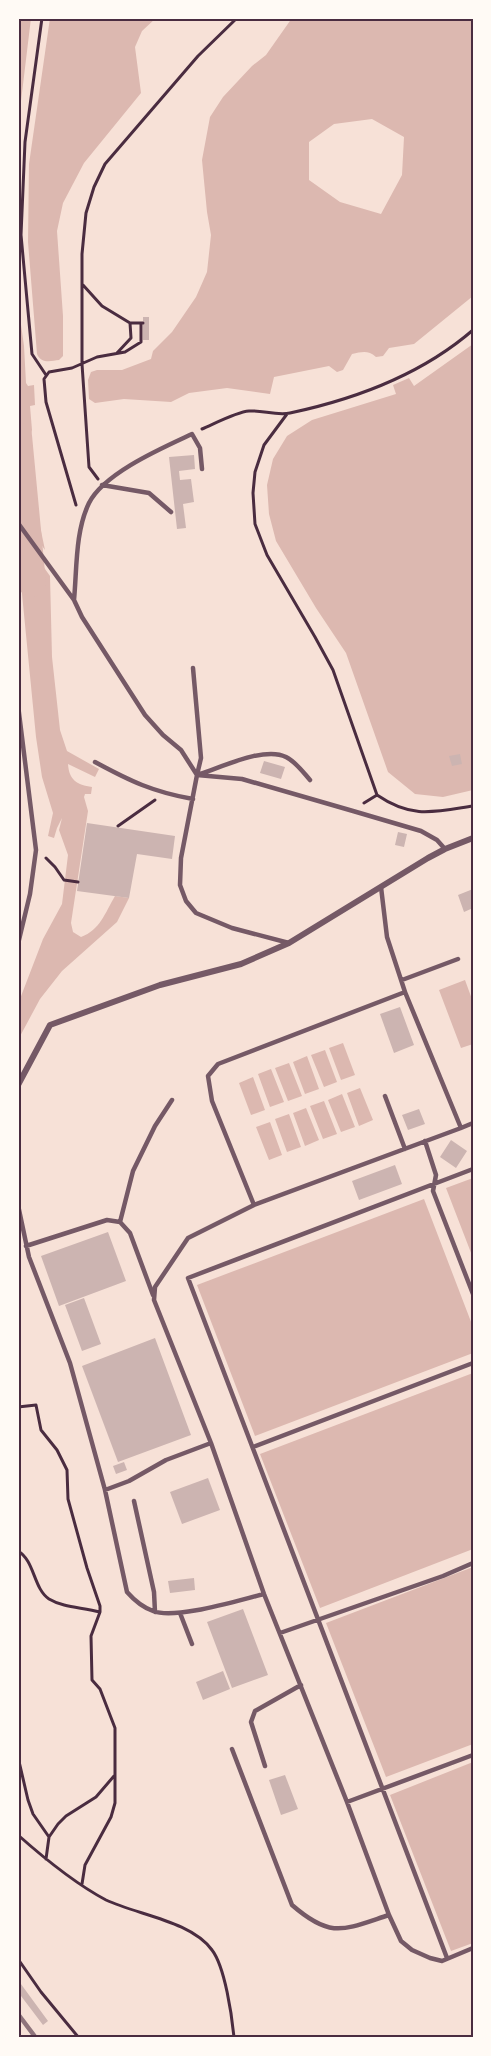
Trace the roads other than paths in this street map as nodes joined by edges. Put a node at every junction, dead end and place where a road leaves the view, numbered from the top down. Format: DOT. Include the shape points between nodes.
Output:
graph roads {
  1 [pos="202,469"];
  2 [pos="102,485"];
  3 [pos="171,512"];
  4 [pos="18,523"];
  5 [pos="74,600"];
  6 [pos="193,668"];
  7 [pos="18,705"];
  8 [pos="95,762"];
  9 [pos="198,775"];
  10 [pos="310,780"];
  11 [pos="193,799"];
  12 [pos="473,838"];
  13 [pos="445,849"];
  14 [pos="381,887"];
  15 [pos="289,943"];
  16 [pos="18,945"];
  17 [pos="458,959"];
  18 [pos="402,980"];
  19 [pos="405,992"];
  20 [pos="18,1085"];
  21 [pos="385,1096"];
  22 [pos="172,1100"];
  23 [pos="473,1123"];
  24 [pos="461,1128"];
  25 [pos="425,1141"];
  26 [pos="405,1149"];
  27 [pos="473,1169"];
  28 [pos="434,1185"];
  29 [pos="18,1205"];
  30 [pos="254,1205"];
  31 [pos="120,1222"];
  32 [pos="26,1246"];
  33 [pos="473,1294"];
  34 [pos="154,1298"];
  35 [pos="473,1363"];
  36 [pos="211,1443"];
  37 [pos="253,1447"];
  38 [pos="105,1490"];
  39 [pos="134,1501"];
  40 [pos="473,1563"];
  41 [pos="264,1594"];
  42 [pos="155,1612"];
  43 [pos="180,1613"];
  44 [pos="319,1619"];
  45 [pos="280,1633"];
  46 [pos="192,1644"];
  47 [pos="300,1685"];
  48 [pos="232,1749"];
  49 [pos="473,1755"];
  50 [pos="265,1766"];
  51 [pos="384,1789"];
  52 [pos="347,1802"];
  53 [pos="388,1915"];
  54 [pos="473,1948"];
  55 [pos="447,1958"];
  1 -- 2 [label="lane" via="200,448 192,434 157,450"];
  2 -- 3 [label="lane" via="149,493"];
  2 -- 5 [label="lane" via="89,503 80,532"];
  4 -- 5 [label="lane"];
  5 -- 9 [label="lane" via="145,715 181,750"];
  6 -- 9 [label="lane" via="201,758"];
  7 -- 16 [label="lane" via="36,850"];
  8 -- 11 [label="lane" via="129,781 164,794"];
  9 -- 10 [label="lane" via="267,752 286,756"];
  9 -- 11 [label="lane"];
  9 -- 13 [label="lane" via="242,779 421,831"];
  11 -- 15 [label="lane" via="181,858 180,885 186,901 196,913 232,928"];
  12 -- 13 [label="street"];
  13 -- 14 [label="street"];
  14 -- 15 [label="street"];
  14 -- 18 [label="lane" via="387,937"];
  15 -- 20 [label="street" via="241,964 160,985 50,1025"];
  17 -- 18 [label="lane"];
  18 -- 19 [label="lane"];
  19 -- 24 [label="lane"];
  19 -- 30 [label="lane" via="218,1064 208,1076 212,1101"];
  21 -- 26 [label="lane"];
  22 -- 31 [label="lane" via="154,1126 133,1171"];
  23 -- 24 [label="lane"];
  24 -- 25 [label="lane"];
  25 -- 26 [label="lane"];
  25 -- 28 [label="lane" via="436,1175"];
  26 -- 30 [label="lane"];
  27 -- 28 [label="lane"];
  28 -- 33 [label="lane"];
  28 -- 37 [label="lane" via="188,1278"];
  29 -- 32 [label="lane"];
  30 -- 34 [label="lane" via="188,1238 160,1276"];
  31 -- 32 [label="lane" via="107,1220"];
  31 -- 34 [label="lane" via="130,1233"];
  32 -- 38 [label="lane" via="70,1362"];
  34 -- 36 [label="lane"];
  35 -- 37 [label="lane"];
  36 -- 38 [label="lane"];
  36 -- 41 [label="lane"];
  37 -- 44 [label="lane"];
  38 -- 42 [label="lane" via="127,1592"];
  39 -- 42 [label="lane"];
  40 -- 44 [label="lane"];
  41 -- 43 [label="lane"];
  41 -- 45 [label="lane"];
  42 -- 43 [label="lane"];
  43 -- 46 [label="lane"];
  44 -- 45 [label="lane"];
  44 -- 51 [label="lane"];
  45 -- 47 [label="lane"];
  47 -- 50 [label="lane" via="255,1711 251,1722"];
  47 -- 52 [label="lane"];
  48 -- 53 [label="lane" via="292,1905 310,1921 336,1930"];
  49 -- 51 [label="lane"];
  51 -- 52 [label="lane"];
  51 -- 55 [label="lane"];
  52 -- 53 [label="lane"];
  53 -- 55 [label="lane" via="401,1941 412,1950 442,1961"];
  54 -- 55 [label="lane"];
}
